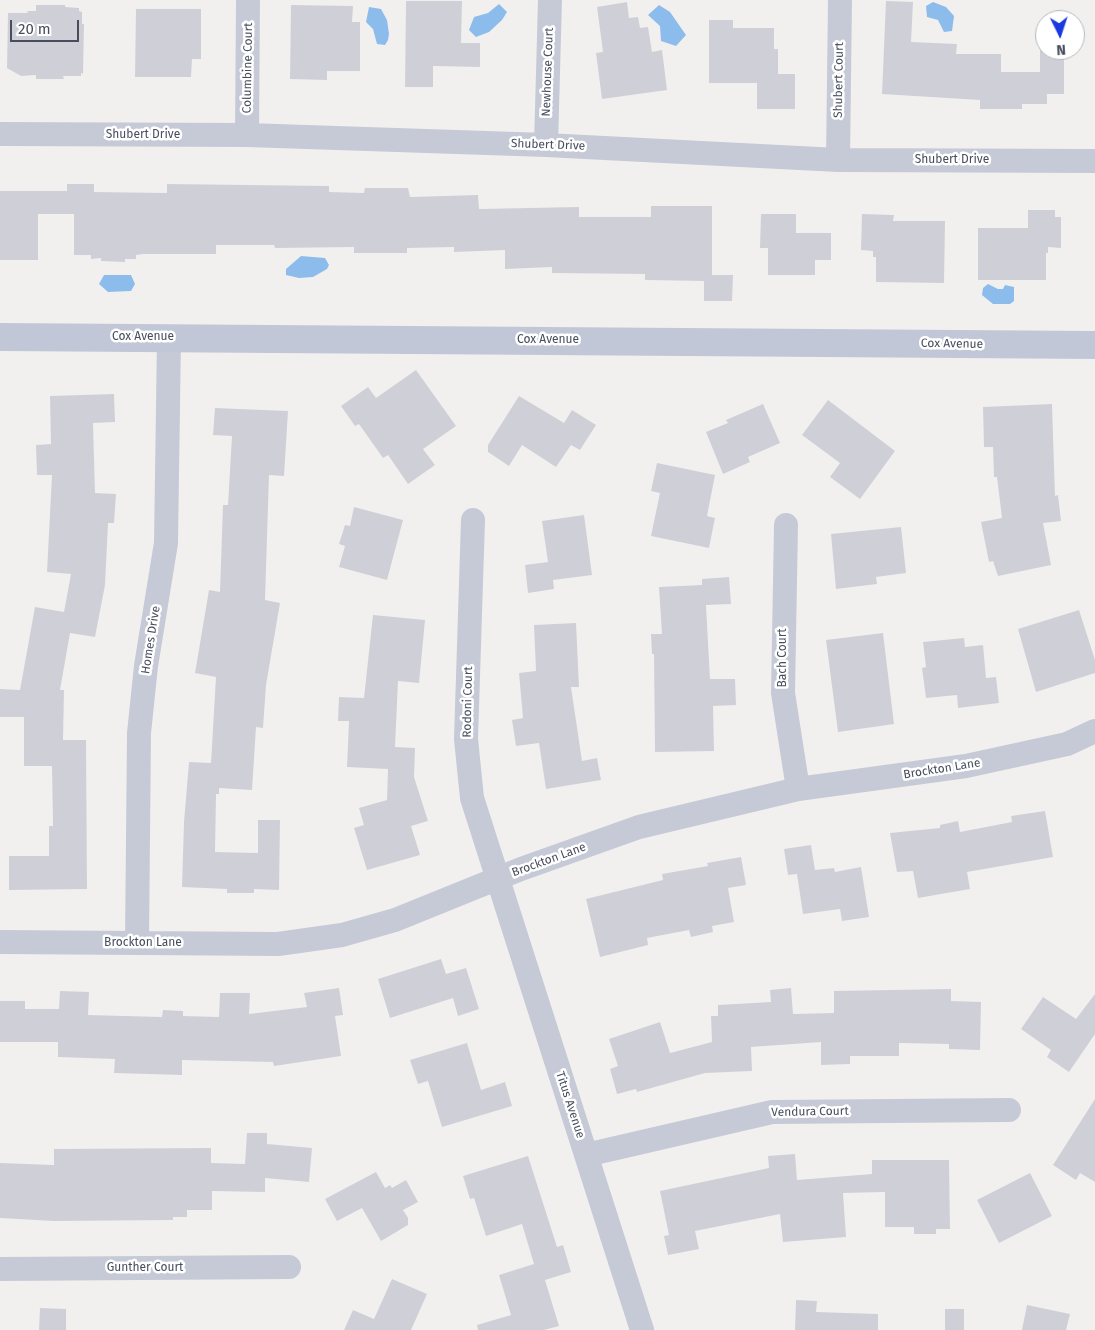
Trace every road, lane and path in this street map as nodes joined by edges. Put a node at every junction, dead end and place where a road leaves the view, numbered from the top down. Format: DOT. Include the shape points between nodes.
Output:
graph roads {
  1 [pos="248,0"];
  2 [pos="550,0"];
  3 [pos="840,0"];
  4 [pos="0,134"];
  5 [pos="247,135"];
  6 [pos="546,145"];
  7 [pos="838,160"];
  8 [pos="1095,161"];
  9 [pos="0,337"];
  10 [pos="169,338"];
  11 [pos="1095,345"];
  12 [pos="473,520"];
  13 [pos="786,525"];
  14 [pos="1095,731"];
  15 [pos="798,789"];
  16 [pos="497,880"];
  17 [pos="0,942"];
  18 [pos="138,943"];
  19 [pos="1009,1110"];
  20 [pos="586,1155"];
  21 [pos="289,1267"];
  22 [pos="0,1269"];
  23 [pos="642,1330"];
  1 -- 5 [label="street, Columbine Court"];
  2 -- 6 [label="street, Newhouse Court"];
  3 -- 7 [label="street, Shubert Court"];
  4 -- 5 [label="street, Shubert Drive"];
  5 -- 6 [label="street, Shubert Drive"];
  6 -- 7 [label="street, Shubert Drive"];
  7 -- 8 [label="street, Shubert Drive"];
  9 -- 10 [label="main road, Cox Avenue"];
  10 -- 11 [label="main road, Cox Avenue"];
  10 -- 18 [label="street, Homes Drive" via="166,544 146,666 139,733"];
  12 -- 16 [label="street, Rodoni Court" via="466,739 472,798"];
  13 -- 15 [label="street, Bach Court" via="783,694"];
  14 -- 15 [label="street, Brockton Lane" via="1066,744 966,766"];
  15 -- 16 [label="street, Brockton Lane" via="639,827"];
  16 -- 18 [label="street, Brockton Lane" via="395,920 342,936 278,944"];
  16 -- 20 [label="street, Titus Avenue"];
  17 -- 18 [label="street, Brockton Lane"];
  19 -- 20 [label="street, Vendura Court" via="772,1112"];
  20 -- 23 [label="street, Titus Avenue"];
  21 -- 22 [label="street, Gunther Court"];
}
